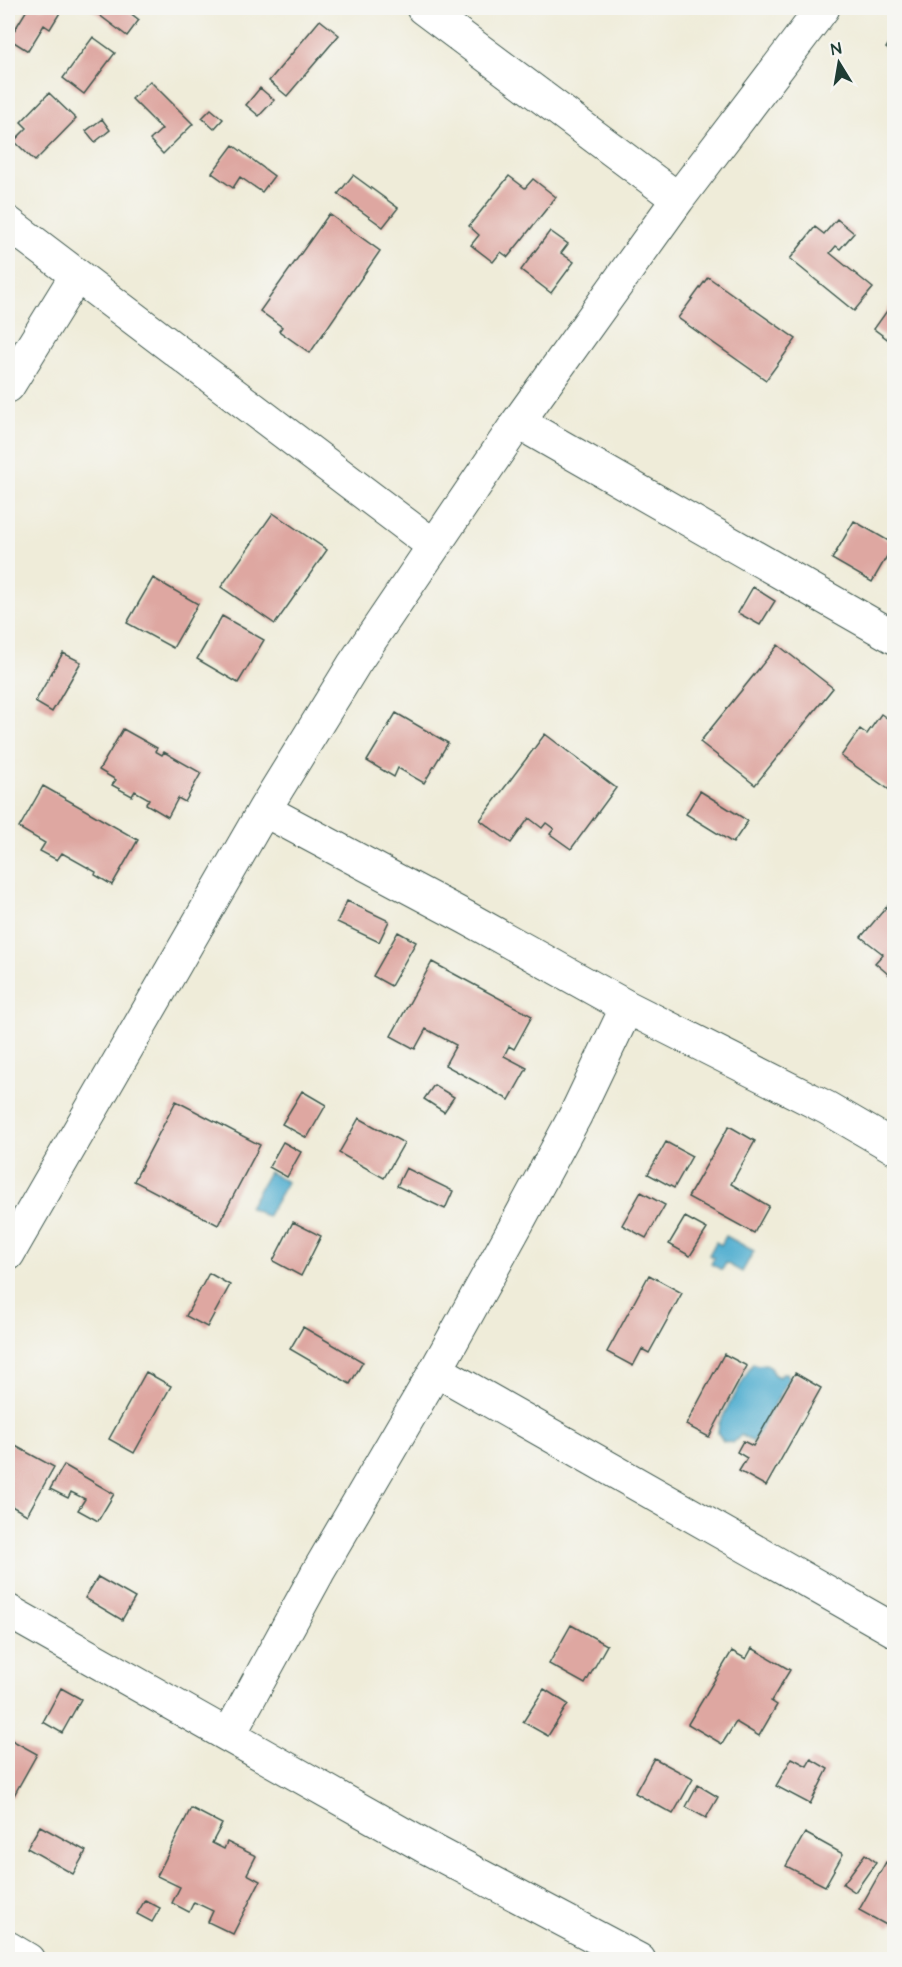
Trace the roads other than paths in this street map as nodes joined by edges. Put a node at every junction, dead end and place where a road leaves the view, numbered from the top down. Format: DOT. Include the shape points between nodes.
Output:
graph roads {
  1 [pos="423,8"];
  2 [pos="823,8"];
  3 [pos="678,199"];
  4 [pos="8,223"];
  5 [pos="76,276"];
  6 [pos="8,386"];
  7 [pos="518,422"];
  8 [pos="434,546"];
  9 [pos="894,636"];
  10 [pos="264,810"];
  11 [pos="627,1007"];
  12 [pos="894,1147"];
  13 [pos="8,1254"];
  14 [pos="436,1370"];
  15 [pos="8,1611"];
  16 [pos="894,1630"];
  17 [pos="229,1735"];
  18 [pos="8,1948"];
  19 [pos="28,1959"];
  20 [pos="639,1959"];
  1 -- 3 [label="street"];
  2 -- 3 [label="street"];
  3 -- 7 [label="street"];
  4 -- 5 [label="street"];
  5 -- 6 [label="street"];
  5 -- 8 [label="street"];
  7 -- 8 [label="street"];
  7 -- 9 [label="street"];
  8 -- 10 [label="street" via="354,664"];
  10 -- 11 [label="street"];
  10 -- 13 [label="street"];
  11 -- 12 [label="street" via="827,1108"];
  11 -- 14 [label="street" via="575,1116"];
  14 -- 16 [label="street"];
  14 -- 17 [label="street"];
  15 -- 17 [label="street"];
  17 -- 20 [label="street" via="424,1846"];
  18 -- 19 [label="street"];
}
